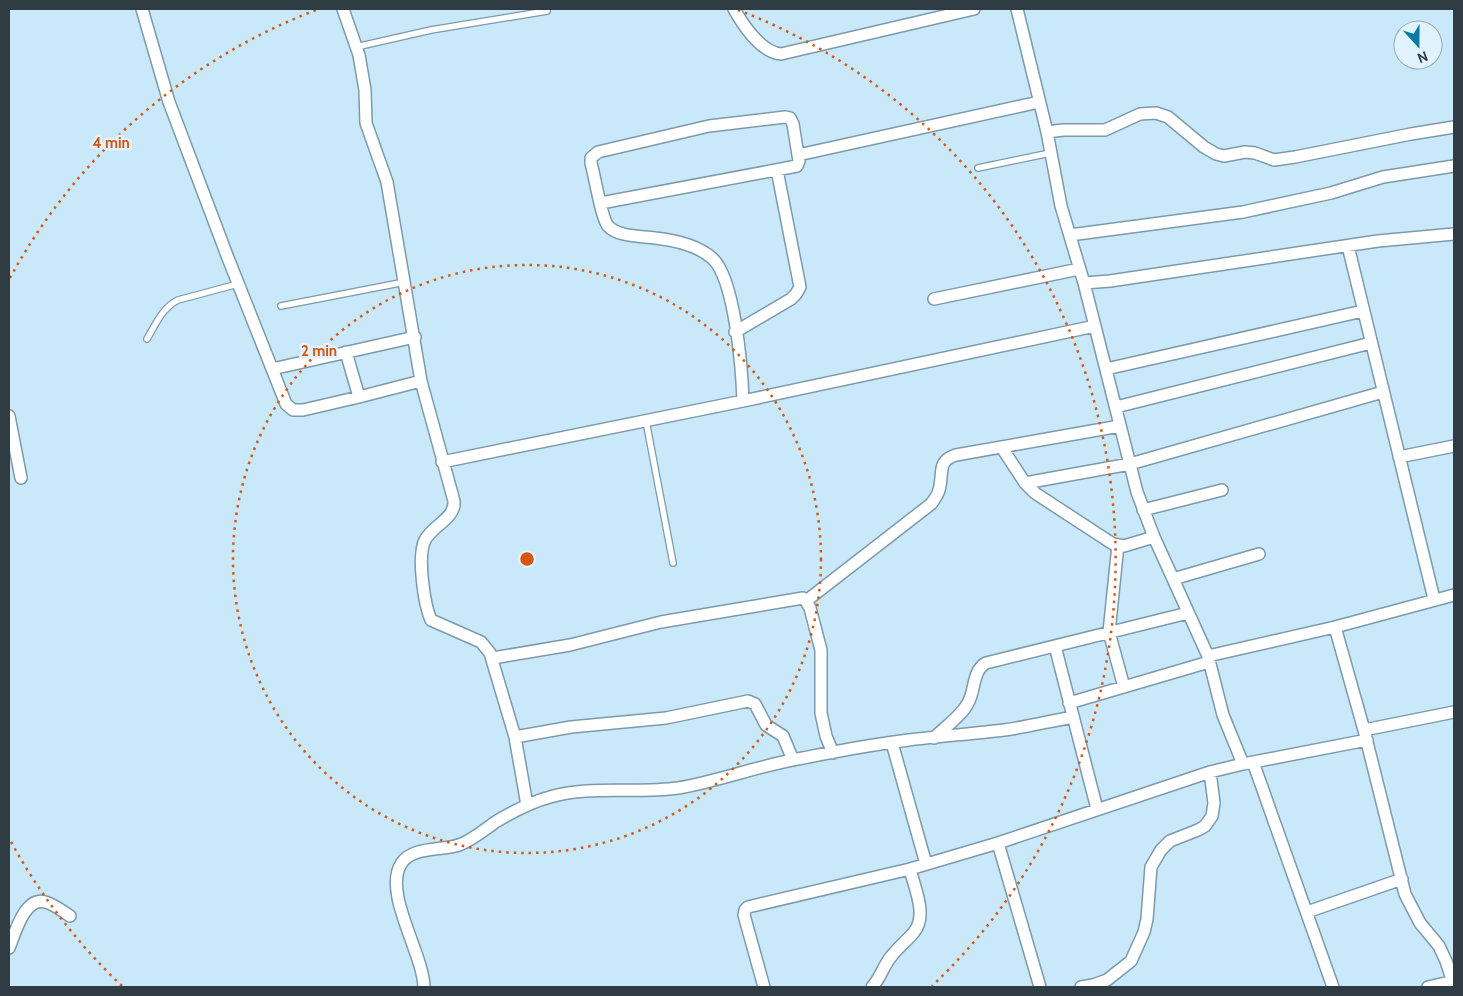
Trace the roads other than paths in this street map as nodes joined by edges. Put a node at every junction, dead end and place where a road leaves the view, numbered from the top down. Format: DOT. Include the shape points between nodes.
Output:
graph roads {
  1 [pos="142,9"];
  2 [pos="343,9"];
  3 [pos="734,9"];
  4 [pos="974,9"];
  5 [pos="1017,9"];
  6 [pos="547,11"];
  7 [pos="356,47"];
  8 [pos="1039,102"];
  9 [pos="1454,127"];
  10 [pos="1047,132"];
  11 [pos="1050,153"];
  12 [pos="798,155"];
  13 [pos="1454,166"];
  14 [pos="978,168"];
  15 [pos="777,170"];
  16 [pos="601,203"];
  17 [pos="1070,234"];
  18 [pos="1454,234"];
  19 [pos="1348,246"];
  20 [pos="1079,269"];
  21 [pos="405,282"];
  22 [pos="1084,283"];
  23 [pos="238,284"];
  24 [pos="934,299"];
  25 [pos="281,306"];
  26 [pos="1363,311"];
  27 [pos="1095,326"];
  28 [pos="735,332"];
  29 [pos="415,337"];
  30 [pos="147,339"];
  31 [pos="1371,343"];
  32 [pos="346,352"];
  33 [pos="272,369"];
  34 [pos="1106,369"];
  35 [pos="421,381"];
  36 [pos="1383,392"];
  37 [pos="359,397"];
  38 [pos="743,401"];
  39 [pos="1116,407"];
  40 [pos="9,416"];
  41 [pos="646,421"];
  42 [pos="1120,426"];
  43 [pos="1454,446"];
  44 [pos="1002,448"];
  45 [pos="1399,457"];
  46 [pos="442,462"];
  47 [pos="1130,464"];
  48 [pos="21,478"];
  49 [pos="1024,483"];
  50 [pos="1222,490"];
  51 [pos="1144,510"];
  52 [pos="1154,537"];
  53 [pos="1118,545"];
  54 [pos="1259,554"];
  55 [pos="673,563"];
  56 [pos="1173,579"];
  57 [pos="1454,595"];
  58 [pos="1434,599"];
  59 [pos="806,601"];
  60 [pos="1188,612"];
  61 [pos="1335,627"];
  62 [pos="1109,632"];
  63 [pos="1055,646"];
  64 [pos="493,658"];
  65 [pos="1208,659"];
  66 [pos="1124,687"];
  67 [pos="1069,703"];
  68 [pos="1454,712"];
  69 [pos="1073,717"];
  70 [pos="1366,735"];
  71 [pos="515,737"];
  72 [pos="934,738"];
  73 [pos="892,742"];
  74 [pos="833,752"];
  75 [pos="793,760"];
  76 [pos="1248,763"];
  77 [pos="1210,772"];
  78 [pos="527,805"];
  79 [pos="1097,809"];
  80 [pos="998,843"];
  81 [pos="926,864"];
  82 [pos="910,868"];
  83 [pos="1402,879"];
  84 [pos="1307,912"];
  85 [pos="70,916"];
  86 [pos="9,948"];
  87 [pos="1454,982"];
  88 [pos="424,987"];
  89 [pos="764,987"];
  90 [pos="872,987"];
  91 [pos="1040,987"];
  92 [pos="1081,987"];
  93 [pos="1333,987"];
  94 [pos="1428,987"];
  1 -- 23 [label="street" via="170,102"];
  2 -- 7 [label="street"];
  3 -- 4 [label="street" via="760,43 771,52 781,54"];
  5 -- 8 [label="street"];
  6 -- 7 [label="lane" via="431,30"];
  7 -- 21 [label="street" via="363,72 366,124 387,182"];
  8 -- 10 [label="street"];
  8 -- 12 [label="street"];
  9 -- 10 [label="street" via="1274,160 1255,153 1216,154 1168,117 1156,113 1140,114 1105,130"];
  10 -- 11 [label="street"];
  11 -- 14 [label="lane"];
  11 -- 17 [label="street"];
  12 -- 15 [label="street" via="797,166"];
  12 -- 16 [label="street" via="792,121 785,116 709,126 607,150 595,153 591,158"];
  13 -- 17 [label="street" via="1383,178 1243,212"];
  15 -- 16 [label="street"];
  15 -- 28 [label="street" via="800,287 791,298"];
  16 -- 28 [label="street" via="607,224 614,230 677,242 711,258 725,281"];
  17 -- 20 [label="street"];
  18 -- 19 [label="street"];
  19 -- 22 [label="street"];
  19 -- 26 [label="street"];
  20 -- 22 [label="street"];
  20 -- 24 [label="street"];
  21 -- 25 [label="lane"];
  21 -- 29 [label="street"];
  22 -- 27 [label="street"];
  23 -- 30 [label="lane" via="170,304"];
  23 -- 33 [label="street"];
  26 -- 31 [label="street"];
  26 -- 34 [label="street"];
  27 -- 34 [label="street"];
  27 -- 38 [label="street"];
  28 -- 38 [label="street"];
  29 -- 32 [label="street"];
  29 -- 35 [label="street"];
  31 -- 36 [label="street"];
  31 -- 39 [label="street"];
  32 -- 33 [label="street"];
  32 -- 37 [label="street"];
  33 -- 37 [label="street" via="286,404 293,410"];
  34 -- 39 [label="street"];
  35 -- 37 [label="street"];
  35 -- 46 [label="street"];
  36 -- 45 [label="street"];
  36 -- 47 [label="street"];
  38 -- 41 [label="street"];
  39 -- 42 [label="street"];
  40 -- 48 [label="street"];
  41 -- 46 [label="street"];
  41 -- 55 [label="lane"];
  42 -- 44 [label="street"];
  42 -- 47 [label="street"];
  43 -- 45 [label="street"];
  44 -- 49 [label="street"];
  44 -- 59 [label="street" via="947,459 942,465 939,489 931,504"];
  45 -- 58 [label="street"];
  46 -- 64 [label="street" via="454,508 428,535 424,545 422,582 430,617 437,624 481,642"];
  47 -- 49 [label="street"];
  47 -- 51 [label="street"];
  49 -- 53 [label="street" via="1041,498"];
  50 -- 51 [label="street"];
  51 -- 52 [label="street"];
  52 -- 53 [label="street" via="1131,545"];
  52 -- 56 [label="street"];
  53 -- 62 [label="street"];
  54 -- 56 [label="street"];
  56 -- 60 [label="street"];
  57 -- 58 [label="street"];
  58 -- 61 [label="street"];
  59 -- 64 [label="street" via="799,598 661,622 570,645"];
  59 -- 74 [label="street" via="821,650 821,713"];
  60 -- 62 [label="street"];
  60 -- 65 [label="street"];
  61 -- 65 [label="street"];
  61 -- 70 [label="street"];
  62 -- 63 [label="street"];
  62 -- 66 [label="street"];
  63 -- 67 [label="street"];
  63 -- 72 [label="street" via="982,665 966,707"];
  64 -- 71 [label="street"];
  65 -- 66 [label="street"];
  65 -- 76 [label="street" via="1223,715"];
  66 -- 67 [label="street"];
  67 -- 69 [label="street"];
  68 -- 70 [label="street"];
  69 -- 72 [label="street" via="1004,730"];
  69 -- 79 [label="street"];
  70 -- 76 [label="street"];
  70 -- 83 [label="street"];
  71 -- 75 [label="street" via="690,714 748,701 755,704 766,725 783,736"];
  71 -- 78 [label="street"];
  72 -- 73 [label="street"];
  73 -- 74 [label="street"];
  73 -- 81 [label="street"];
  74 -- 75 [label="street"];
  75 -- 78 [label="street" via="684,787 568,793"];
  76 -- 77 [label="street"];
  76 -- 84 [label="street"];
  77 -- 79 [label="street"];
  77 -- 92 [label="street" via="1214,803 1212,816 1205,826 1170,841 1151,867 1147,918 1131,961 1107,980"];
  78 -- 88 [label="street" via="466,842 414,854 400,866 396,886"];
  79 -- 80 [label="street"];
  80 -- 81 [label="street"];
  80 -- 91 [label="street"];
  81 -- 82 [label="street"];
  82 -- 89 [label="street" via="746,908 744,915"];
  82 -- 90 [label="street" via="920,922 892,955"];
  83 -- 84 [label="street"];
  83 -- 87 [label="street" via="1414,912 1439,946"];
  84 -- 93 [label="street"];
  85 -- 86 [label="street" via="50,904 36,902 22,916"];
  87 -- 94 [label="street"];
}
